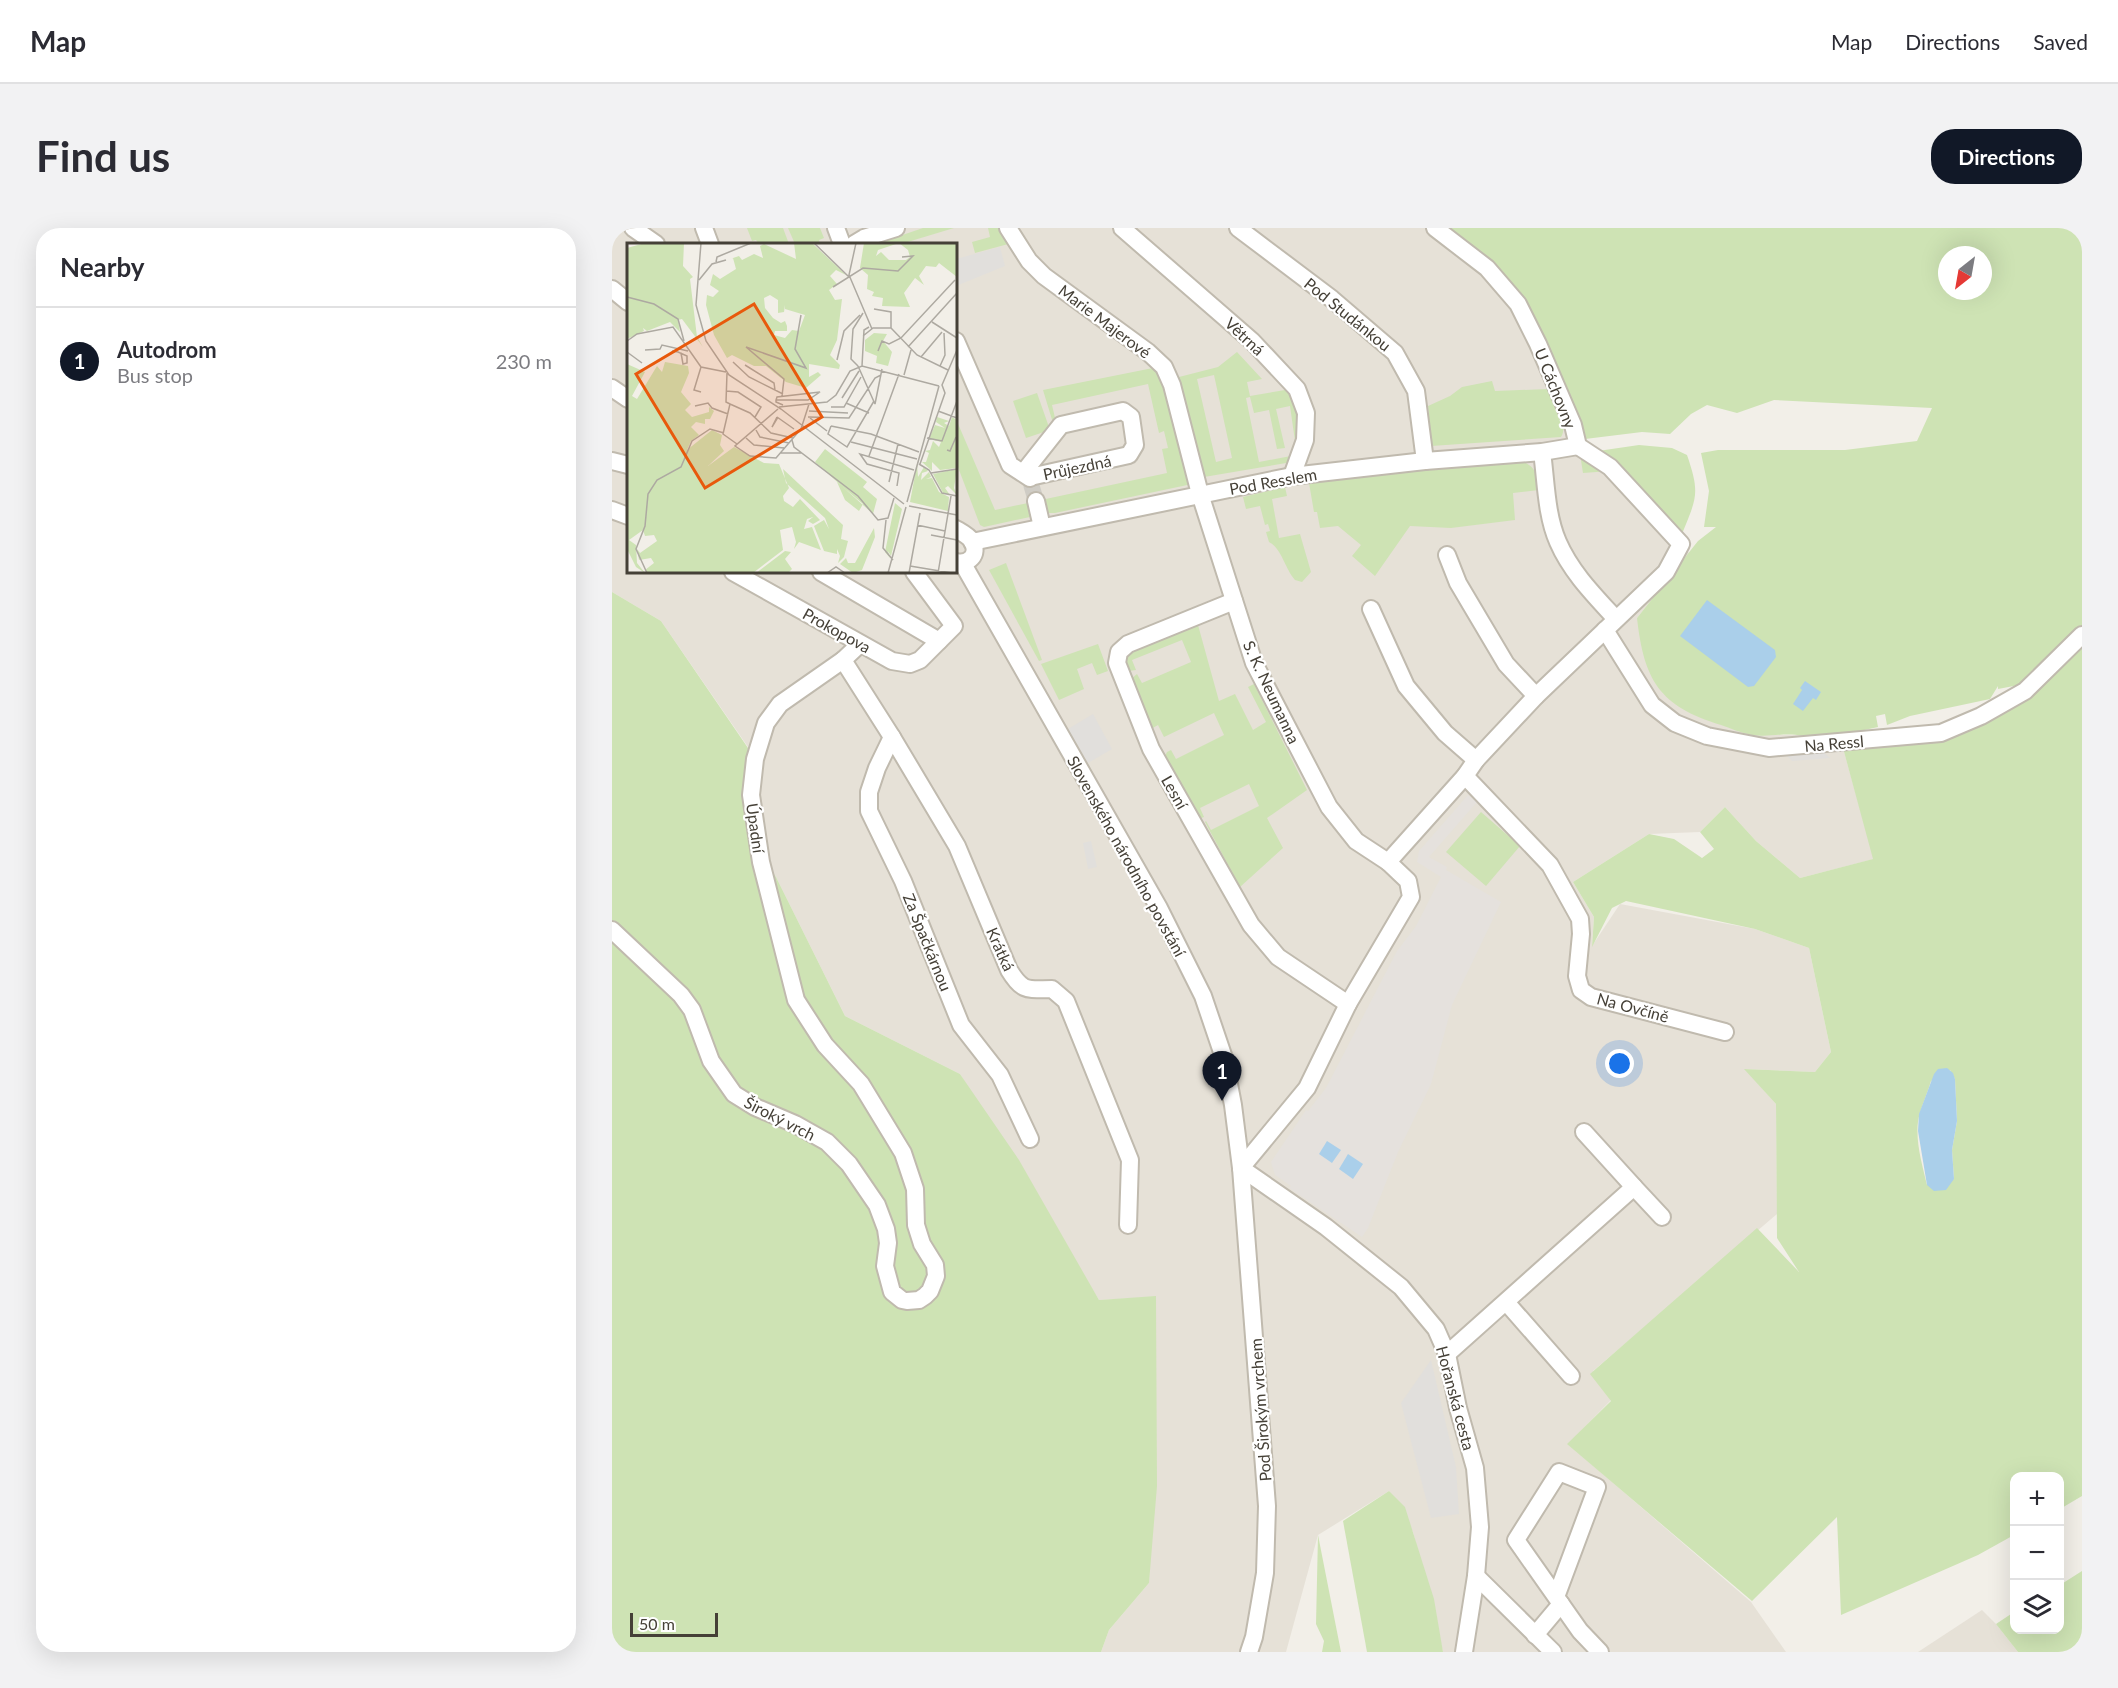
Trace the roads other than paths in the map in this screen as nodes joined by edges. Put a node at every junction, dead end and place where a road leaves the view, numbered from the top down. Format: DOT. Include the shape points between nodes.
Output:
graph roads {
  1 [pos="633,228"];
  2 [pos="836,228"];
  3 [pos="896,228"];
  4 [pos="1008,228"];
  5 [pos="1122,228"];
  6 [pos="1238,228"];
  7 [pos="1436,228"];
  8 [pos="655,243"];
  9 [pos="842,243"];
  10 [pos="856,243"];
  11 [pos="612,290"];
  12 [pos="627,301"];
  13 [pos="957,343"];
  14 [pos="612,388"];
  15 [pos="627,398"];
  16 [pos="1578,446"];
  17 [pos="1542,452"];
  18 [pos="612,461"];
  19 [pos="1425,461"];
  20 [pos="627,465"];
  21 [pos="1292,476"];
  22 [pos="1028,478"];
  23 [pos="1200,494"];
  24 [pos="1036,501"];
  25 [pos="612,510"];
  26 [pos="627,516"];
  27 [pos="1042,527"];
  28 [pos="957,530"];
  29 [pos="972,542"];
  30 [pos="1447,555"];
  31 [pos="959,563"];
  32 [pos="735,573"];
  33 [pos="823,573"];
  34 [pos="915,573"];
  35 [pos="1234,602"];
  36 [pos="1371,609"];
  37 [pos="1611,624"];
  38 [pos="2082,635"];
  39 [pos="939,641"];
  40 [pos="860,644"];
  41 [pos="843,660"];
  42 [pos="1536,696"];
  43 [pos="892,737"];
  44 [pos="1476,760"];
  45 [pos="1465,776"];
  46 [pos="1388,862"];
  47 [pos="612,930"];
  48 [pos="1348,1004"];
  49 [pos="1725,1032"];
  50 [pos="825,1045"];
  51 [pos="1584,1131"];
  52 [pos="1030,1139"];
  53 [pos="1241,1168"];
  54 [pos="1634,1187"];
  55 [pos="1662,1217"];
  56 [pos="1128,1225"];
  57 [pos="1506,1302"];
  58 [pos="1447,1354"];
  59 [pos="1571,1376"];
  60 [pos="1476,1576"];
  61 [pos="1559,1601"];
  62 [pos="1535,1635"];
  63 [pos="1249,1652"];
  64 [pos="1464,1652"];
  65 [pos="1553,1652"];
  66 [pos="1600,1652"];
  1 -- 8 [label="street"];
  2 -- 9 [label="street"];
  3 -- 10 [label="street"];
  4 -- 23 [label="street, Marie Majerové" via="1044,276 1164,368 1172,385"];
  5 -- 21 [label="street, Větrná" via="1252,341 1297,389 1306,413 1305,440"];
  6 -- 19 [label="street, Pod Studánkou" via="1332,299 1395,353 1416,391"];
  7 -- 16 [label="street, U Cáchovny" via="1487,268 1518,304 1573,425"];
  11 -- 12 [label="street"];
  13 -- 22 [label="street, Průjezdná" via="1010,465"];
  14 -- 15 [label="street"];
  16 -- 17 [label="street, Pod Resslem"];
  16 -- 37 [label="street, U Cáchovny" via="1610,467 1682,544 1666,572"];
  17 -- 19 [label="street, Pod Resslem"];
  17 -- 37 [label="street, Na Ressl" via="1549,510 1558,542"];
  18 -- 20 [label="street"];
  19 -- 21 [label="street, Pod Resslem"];
  21 -- 23 [label="street, Pod Resslem"];
  22 -- 22 [label="street, Průjezdná" via="1129,455 1135,445 1131,417 1123,411 1061,425"];
  23 -- 27 [label="street, Pod Resslem"];
  23 -- 35 [label="street, S. K. Neumanna"];
  24 -- 27 [label="street, Průjezdná"];
  25 -- 26 [label="street"];
  27 -- 29 [label="street, Pod Resslem"];
  28 -- 29 [label="street"];
  29 -- 31 [label="street" via="975,552 971,559"];
  30 -- 42 [label="street" via="1458,583 1506,664"];
  31 -- 53 [label="street, Slovenského národního povstání" via="1159,908 1203,996 1228,1074"];
  32 -- 40 [label="street, Prokopova"];
  33 -- 39 [label="street"];
  34 -- 39 [label="street, Prokopova" via="954,626"];
  35 -- 46 [label="street, S. K. Neumanna" via="1254,663 1329,807 1356,841"];
  35 -- 48 [label="street, Lesní" via="1128,644 1119,652 1117,663 1151,749 1251,925 1278,957"];
  36 -- 44 [label="street" via="1406,686 1445,733"];
  37 -- 38 [label="street, Na Ressl" via="1652,705 1675,723 1707,736 1769,748 1941,733 1982,716 2025,691"];
  37 -- 42 [label="street"];
  39 -- 40 [label="street, Prokopova" via="920,660 910,664 892,661"];
  40 -- 41 [label="street, Úpadní"];
  41 -- 43 [label="street, Krátká"];
  41 -- 50 [label="street, Úpadní" via="780,704 766,723 755,759 751,795 761,862 796,1000"];
  42 -- 44 [label="street"];
  43 -- 52 [label="street, Za Špačkárnou" via="869,792 869,811 903,881 960,1024 1000,1076"];
  43 -- 56 [label="street, Krátká" via="957,846 1018,985 1052,989 1066,1001 1130,1160"];
  44 -- 45 [label="street"];
  45 -- 46 [label="street"];
  45 -- 49 [label="street, Na Ovčíně" via="1550,865 1580,919 1577,976 1581,990 1591,997"];
  46 -- 48 [label="street, S. K. Neumanna" via="1408,881 1411,897"];
  47 -- 50 [label="street, Široký vrch" via="681,995 692,1010 711,1061 734,1094 827,1142 849,1164 877,1205 886,1229 885,1266 892,1293 902,1300 919,1300 930,1291 936,1276 916,1225 915,1189 903,1153 861,1084"];
  48 -- 53 [label="street, S. K. Neumanna" via="1307,1088"];
  51 -- 54 [label="street"];
  53 -- 58 [label="street, Hořanská cesta" via="1326,1227 1401,1287 1436,1329"];
  53 -- 63 [label="street, Pod Širokým vrchem" via="1267,1506 1265,1573"];
  54 -- 55 [label="street"];
  54 -- 57 [label="street"];
  57 -- 58 [label="street"];
  57 -- 59 [label="street"];
  58 -- 60 [label="street, Hořanská cesta" via="1475,1468 1480,1527"];
  60 -- 62 [label="street"];
  60 -- 64 [label="street, Hořanská cesta"];
  61 -- 61 [label="street" via="1516,1540 1558,1472 1597,1487"];
  61 -- 62 [label="street"];
  61 -- 66 [label="street"];
  62 -- 65 [label="street"];
}
